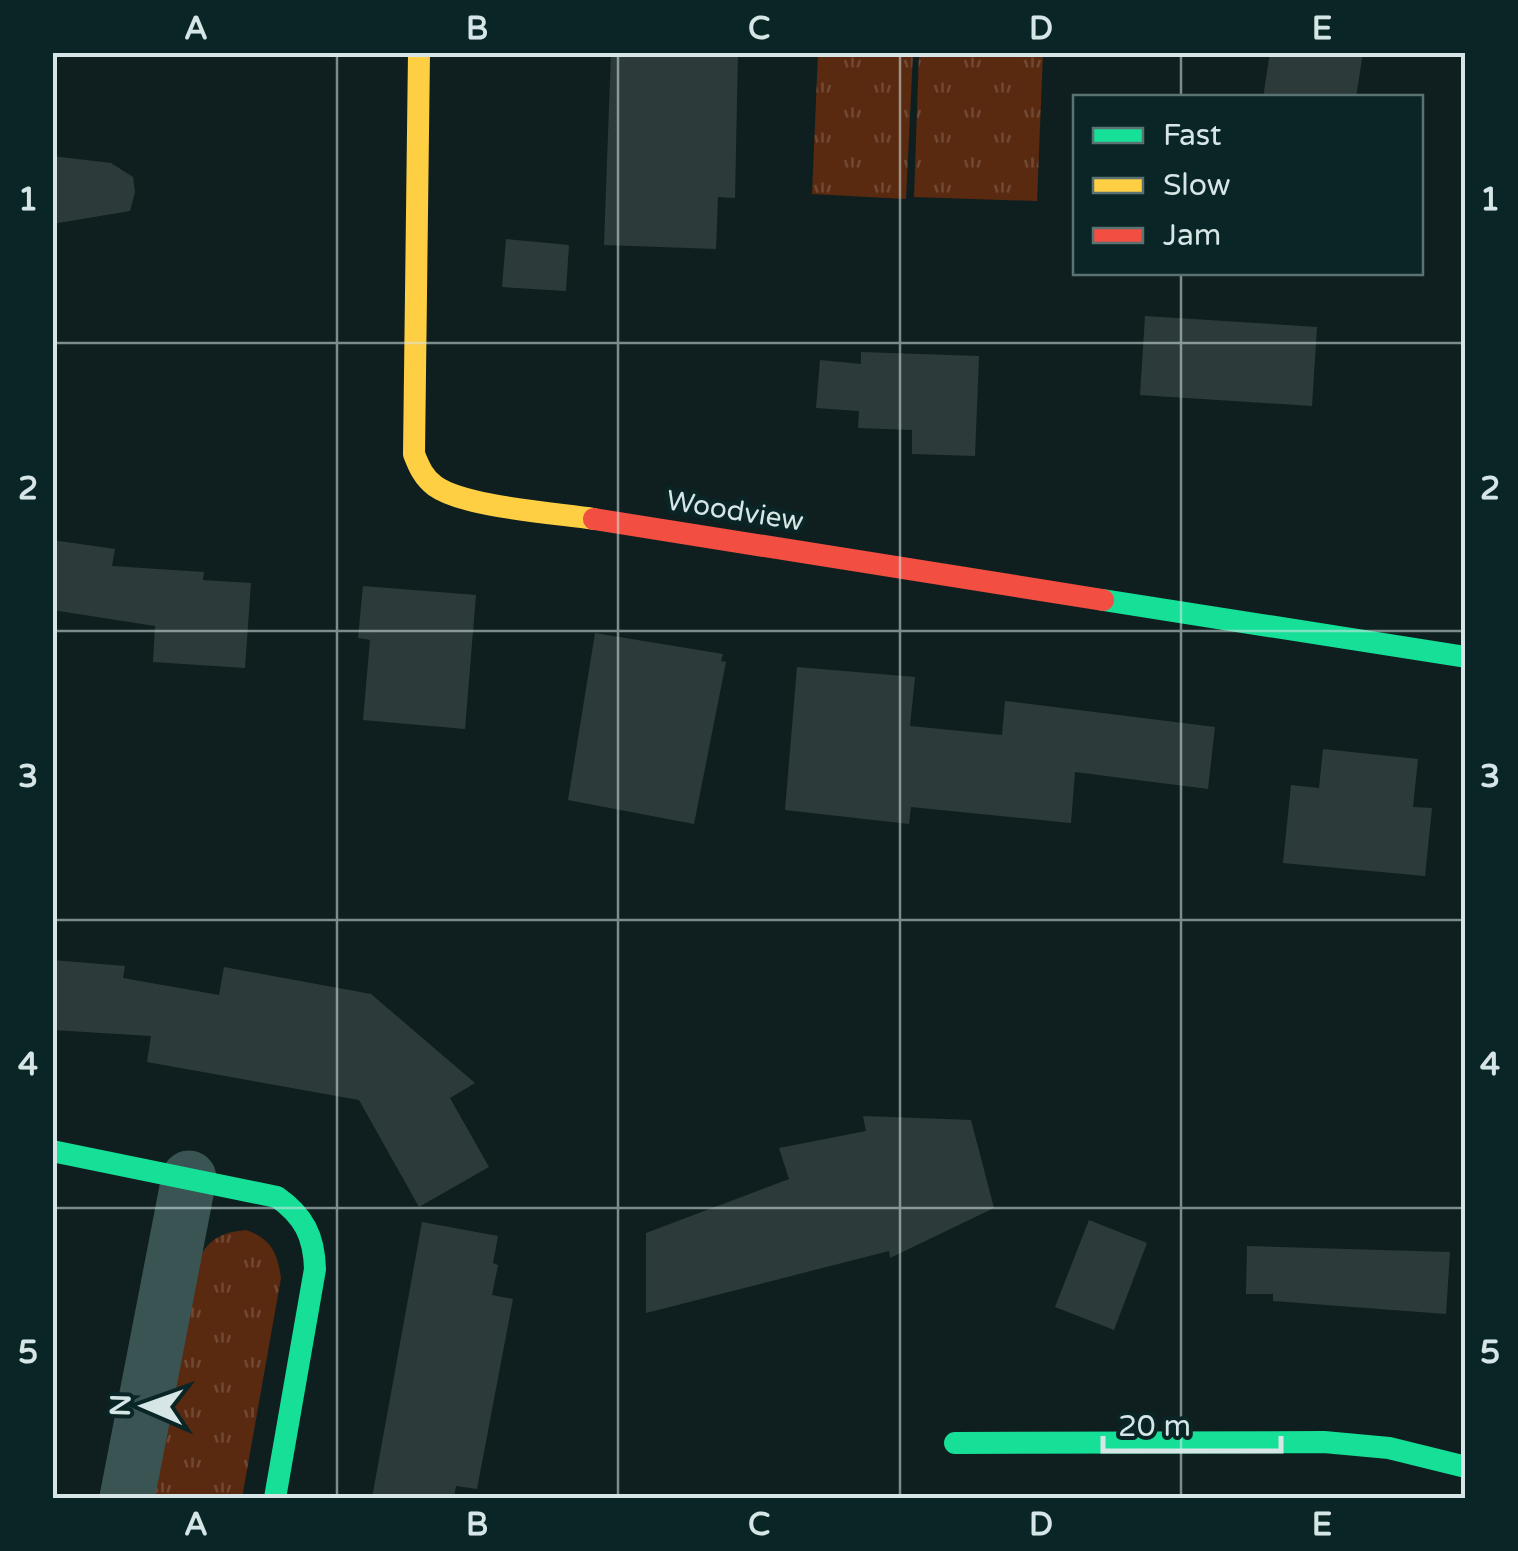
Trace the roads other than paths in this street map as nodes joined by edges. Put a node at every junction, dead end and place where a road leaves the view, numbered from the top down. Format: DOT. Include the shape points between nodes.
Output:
graph roads {
  1 [pos="419,52"];
  2 [pos="1466,657"];
  3 [pos="52,1151"];
  4 [pos="189,1178"];
  5 [pos="954,1443"];
  6 [pos="1466,1468"];
  7 [pos="126,1498"];
  8 [pos="274,1498"];
  1 -- 2 [label="street, Woodview" via="414,454 430,486 455,496"];
  3 -- 4 [label="street"];
  4 -- 7 [label="street"];
  4 -- 8 [label="street" via="276,1197 299,1212 315,1243"];
  5 -- 6 [label="street" via="1340,1443"];
}
